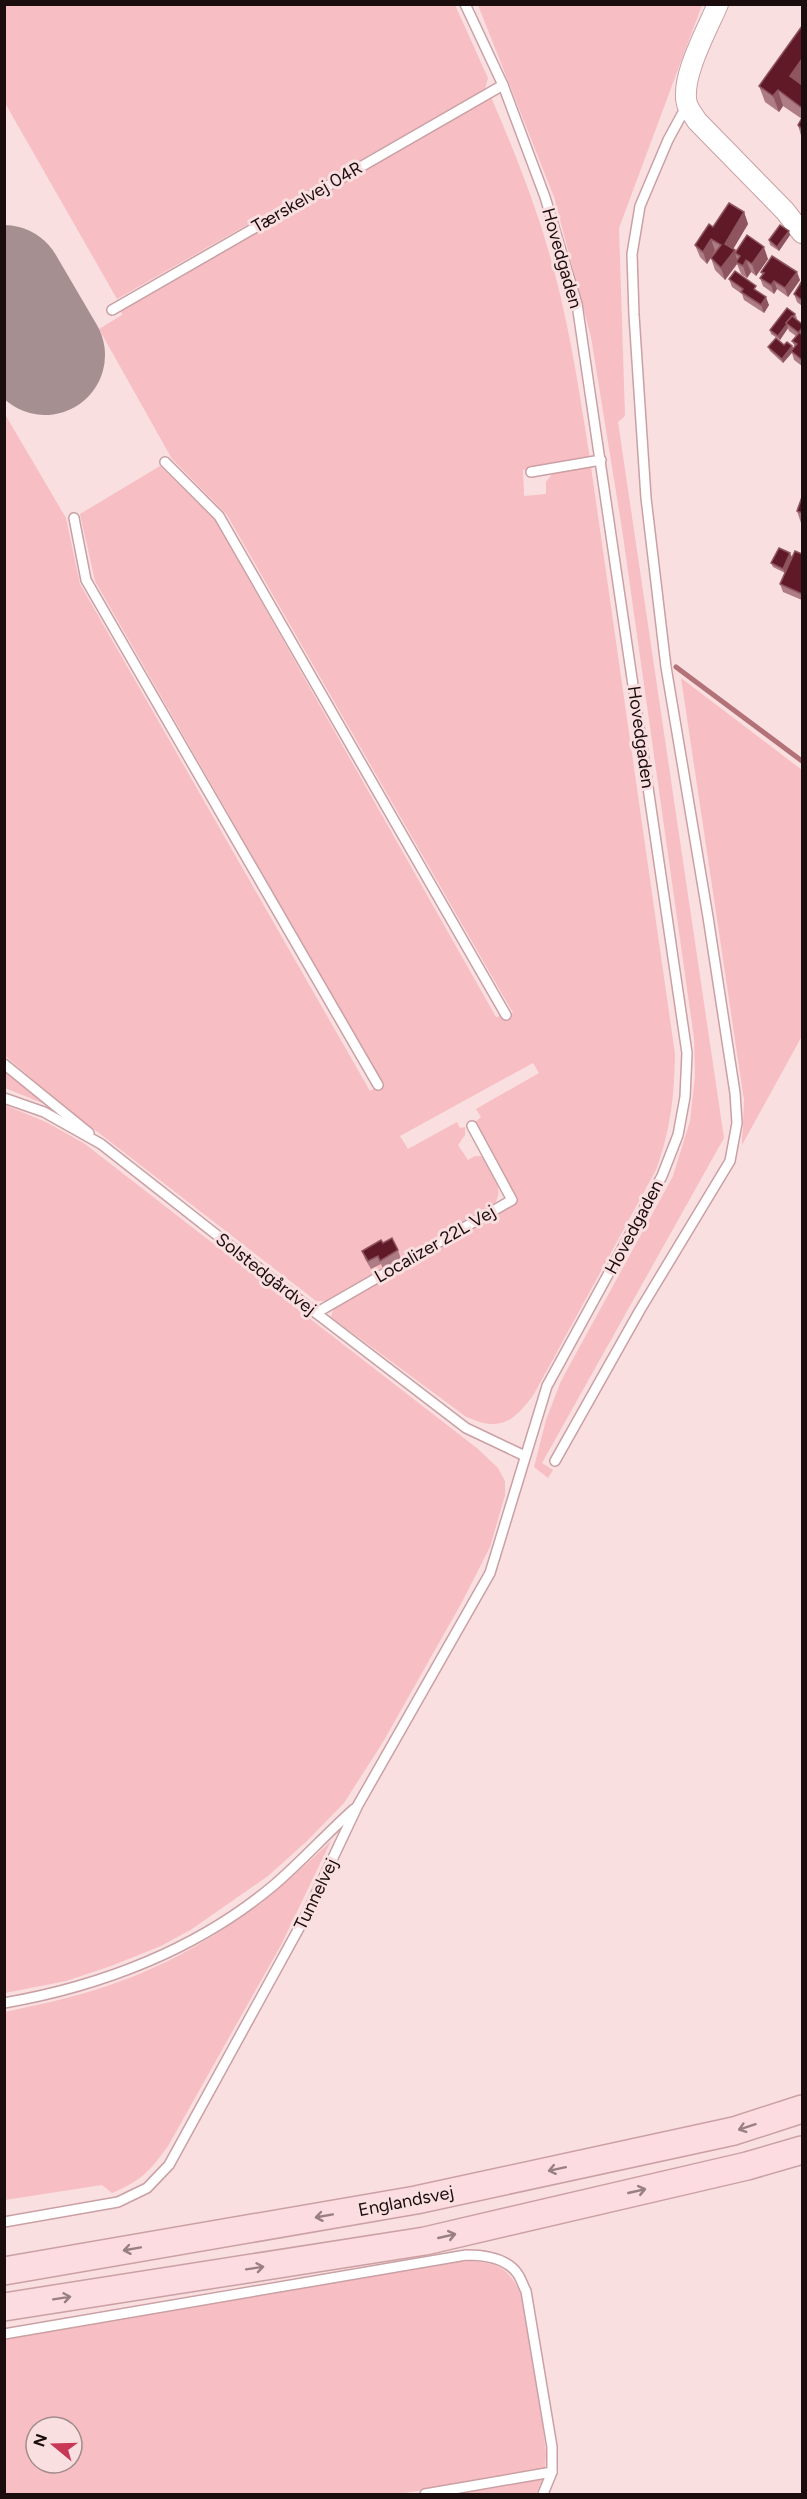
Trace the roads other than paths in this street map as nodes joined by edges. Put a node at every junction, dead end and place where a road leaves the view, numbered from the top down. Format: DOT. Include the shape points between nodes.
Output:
graph roads {
  1 [pos="465,4"];
  2 [pos="718,4"];
  3 [pos="503,85"];
  4 [pos="687,105"];
  5 [pos="802,233"];
  6 [pos="112,310"];
  7 [pos="601,460"];
  8 [pos="165,462"];
  9 [pos="531,472"];
  10 [pos="74,518"];
  11 [pos="506,1015"];
  12 [pos="4,1064"];
  13 [pos="378,1085"];
  14 [pos="4,1098"];
  15 [pos="472,1126"];
  16 [pos="101,1144"];
  17 [pos="316,1313"];
  18 [pos="525,1456"];
  19 [pos="555,1461"];
  20 [pos="358,1805"];
  21 [pos="4,2003"];
  22 [pos="802,2109"];
  23 [pos="802,2150"];
  24 [pos="4,2222"];
  25 [pos="4,2271"];
  26 [pos="4,2307"];
  27 [pos="4,2334"];
  28 [pos="552,2472"];
  29 [pos="425,2494"];
  30 [pos="543,2494"];
  1 -- 3 [label="lane, Hovedgaden"];
  2 -- 4 [label="street" via="690,73"];
  3 -- 6 [label="lane, Tærskelvej 04R"];
  3 -- 7 [label="lane, Hovedgaden" via="545,197 577,304"];
  4 -- 5 [label="street" via="697,121"];
  4 -- 19 [label="lane" via="640,206 632,254 634,315 646,498 665,656 737,1123 730,1161"];
  7 -- 9 [label="lane"];
  7 -- 18 [label="lane, Hovedgaden" via="687,1053 685,1097 678,1135 662,1176 547,1386"];
  8 -- 11 [label="lane" via="219,516"];
  10 -- 13 [label="lane" via="86,580"];
  12 -- 16 [label="lane"];
  14 -- 16 [label="lane, Solstedgårdvej" via="44,1112"];
  15 -- 17 [label="lane, Localizer 22L Vej" via="512,1200"];
  16 -- 17 [label="lane, Solstedgårdvej"];
  17 -- 18 [label="lane, Solstedgårdvej" via="466,1428"];
  18 -- 20 [label="lane, Tunnelvej" via="490,1573"];
  20 -- 21 [label="lane" via="273,1885 190,1942 138,1967 79,1987"];
  20 -- 24 [label="lane, Tunnelvej" via="304,1919 169,2165 147,2188 118,2202"];
  22 -- 25 [label="main road, Englandsvej, one-way" via="734,2131 416,2200"];
  26 -- 23 [label="main road, one-way" via="425,2241"];
  27 -- 28 [label="lane" via="466,2254 487,2255 517,2272 526,2291 552,2447"];
  28 -- 29 [label="lane"];
  28 -- 30 [label="lane"];
}
